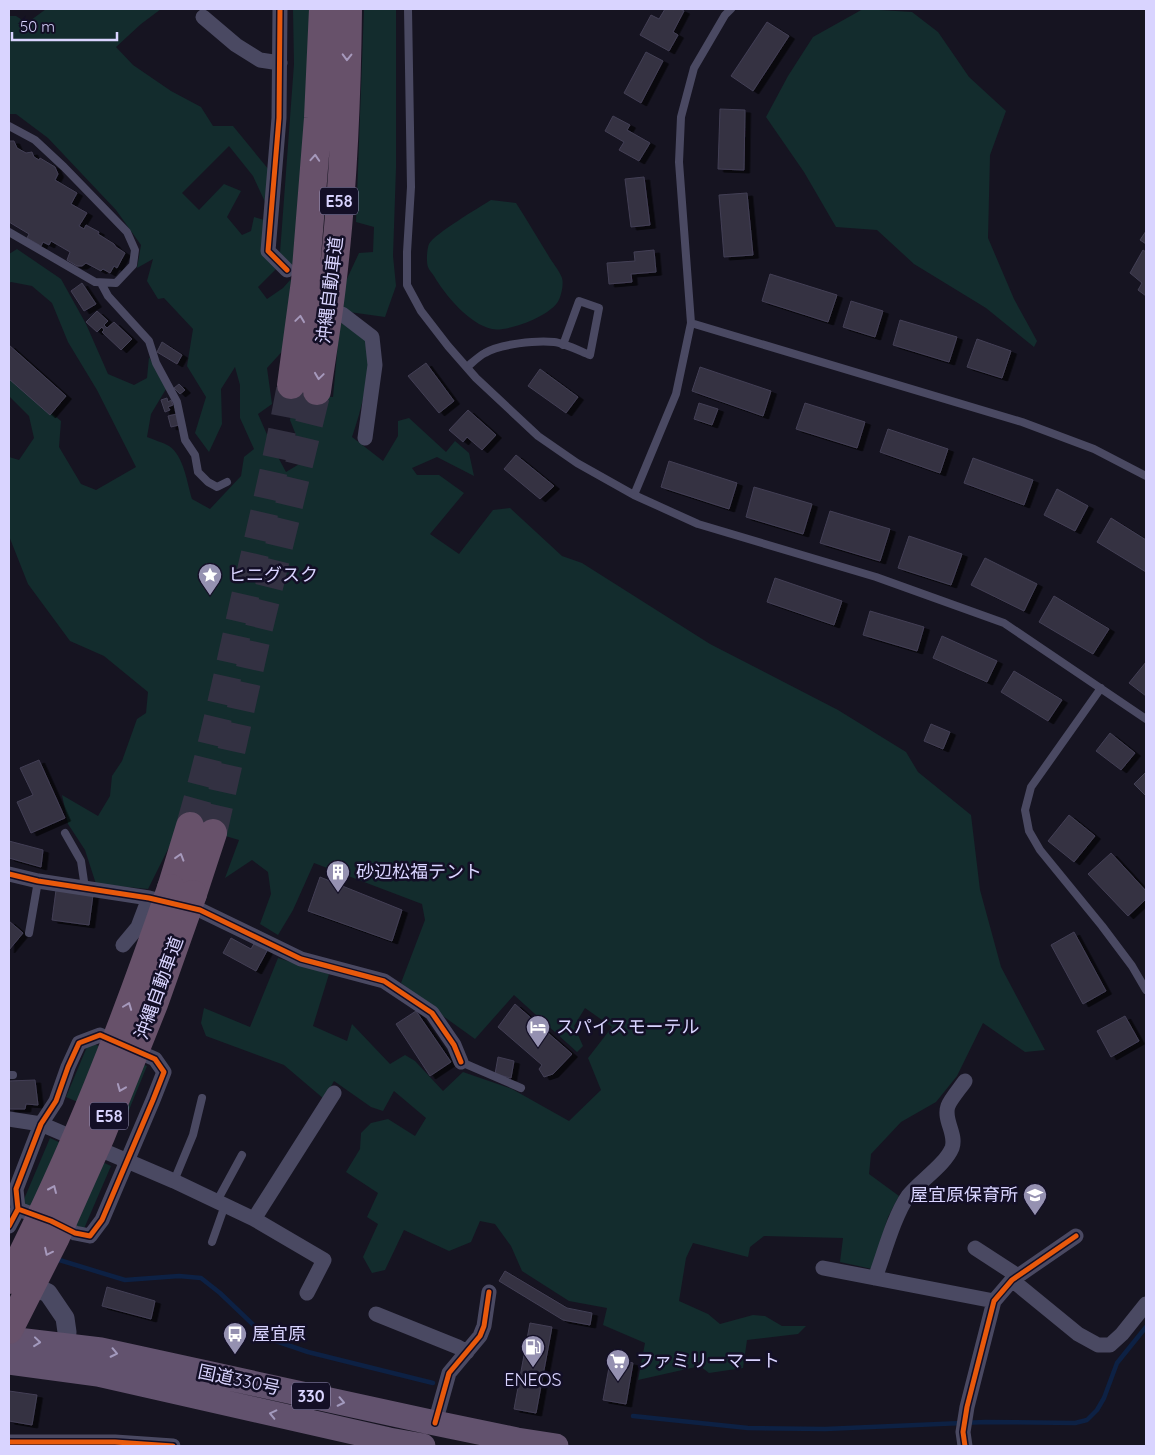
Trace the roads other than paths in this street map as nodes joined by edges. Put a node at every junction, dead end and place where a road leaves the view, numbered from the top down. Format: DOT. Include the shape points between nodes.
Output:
graph roads {
  1 [pos="280,9"];
  2 [pos="323,9"];
  3 [pos="348,9"];
  4 [pos="408,9"];
  5 [pos="731,9"];
  6 [pos="203,17"];
  7 [pos="280,63"];
  8 [pos="9,126"];
  9 [pos="9,232"];
  10 [pos="287,270"];
  11 [pos="102,282"];
  12 [pos="342,314"];
  13 [pos="691,323"];
  14 [pos="563,345"];
  15 [pos="467,367"];
  16 [pos="365,438"];
  17 [pos="1146,476"];
  18 [pos="227,482"];
  19 [pos="634,495"];
  20 [pos="1101,688"];
  21 [pos="1146,719"];
  22 [pos="201,830"];
  23 [pos="64,833"];
  24 [pos="9,874"];
  25 [pos="38,881"];
  26 [pos="85,888"];
  27 [pos="171,893"];
  28 [pos="29,933"];
  29 [pos="123,944"];
  30 [pos="1146,990"];
  31 [pos="461,1062"];
  32 [pos="965,1081"];
  33 [pos="521,1088"];
  34 [pos="334,1093"];
  35 [pos="202,1098"];
  36 [pos="9,1119"];
  37 [pos="41,1124"];
  38 [pos="242,1155"];
  39 [pos="127,1161"];
  40 [pos="174,1181"];
  41 [pos="221,1203"];
  42 [pos="18,1209"];
  43 [pos="254,1219"];
  44 [pos="9,1226"];
  45 [pos="1076,1236"];
  46 [pos="212,1242"];
  47 [pos="976,1248"];
  48 [pos="824,1268"];
  49 [pos="875,1278"];
  50 [pos="1015,1278"];
  51 [pos="9,1280"];
  52 [pos="9,1287"];
  53 [pos="488,1292"];
  54 [pos="306,1293"];
  55 [pos="994,1301"];
  56 [pos="1146,1304"];
  57 [pos="376,1314"];
  58 [pos="9,1330"];
  59 [pos="9,1339"];
  60 [pos="467,1352"];
  61 [pos="65,1357"];
  62 [pos="9,1362"];
  63 [pos="435,1423"];
  64 [pos="964,1439"];
  65 [pos="9,1442"];
  66 [pos="114,1444"];
  67 [pos="173,1446"];
  68 [pos="423,1446"];
  69 [pos="556,1446"];
  1 -- 7 [label="street"];
  3 -- 2 [label="highway, 沖縄自動車道 / E58, one-way" via="346,103 332,286 304,388 305,281"];
  4 -- 15 [label="lane" via="411,187 407,285 421,311"];
  5 -- 13 [label="lane" via="694,68 681,117 680,162"];
  6 -- 7 [label="street" via="236,46 260,60"];
  7 -- 10 [label="street" via="279,118 268,251"];
  8 -- 11 [label="lane" via="35,140 127,232 135,250 133,265 116,283"];
  9 -- 11 [label="lane" via="95,282"];
  11 -- 18 [label="lane" via="108,296 149,341 156,363 177,402 185,440 195,455 198,472 218,487"];
  12 -- 16 [label="street" via="372,337 375,365"];
  13 -- 17 [label="lane" via="1022,422 1094,449"];
  13 -- 19 [label="lane" via="676,394"];
  14 -- 14 [label="lane" via="590,355 599,308 579,300"];
  14 -- 15 [label="lane" via="555,342 517,343 484,353"];
  15 -- 19 [label="lane" via="538,436 577,463"];
  19 -- 20 [label="lane" via="698,524 876,577 1004,623"];
  20 -- 21 [label="lane"];
  20 -- 30 [label="lane" via="1031,787 1025,810 1029,831 1040,850 1102,926"];
  22 -- 27 [label="highway, 沖縄自動車道 / E58"];
  23 -- 26 [label="lane" via="81,861"];
  24 -- 25 [label="street"];
  25 -- 26 [label="street"];
  25 -- 28 [label="lane"];
  26 -- 27 [label="street"];
  27 -- 29 [label="street"];
  27 -- 31 [label="street" via="301,958 384,981 432,1013 454,1045"];
  51 -- 27 [label="highway, 沖縄自動車道 / E58, one-way, bridge" via="82,1123"];
  27 -- 58 [label="highway, 沖縄自動車道 / E58, one-way, bridge" via="154,1004 55,1240"];
  31 -- 33 [label="lane"];
  32 -- 49 [label="street" via="948,1106 953,1146 900,1209"];
  34 -- 43 [label="street"];
  35 -- 40 [label="lane" via="193,1135"];
  36 -- 37 [label="street"];
  37 -- 39 [label="street"];
  37 -- 39 [label="street" via="56,1100 79,1043 100,1035 155,1059 164,1072"];
  37 -- 42 [label="street" via="16,1189"];
  38 -- 41 [label="lane"];
  39 -- 40 [label="street"];
  39 -- 42 [label="street" via="102,1220 90,1236"];
  40 -- 41 [label="street"];
  41 -- 43 [label="street"];
  41 -- 46 [label="lane"];
  42 -- 44 [label="street"];
  43 -- 54 [label="street" via="324,1260"];
  45 -- 50 [label="street"];
  47 -- 50 [label="street"];
  48 -- 49 [label="street"];
  49 -- 55 [label="street"];
  50 -- 55 [label="street"];
  50 -- 56 [label="street" via="1078,1334 1098,1345 1110,1345"];
  52 -- 61 [label="street" via="30,1285 48,1293 65,1318"];
  53 -- 60 [label="street" via="484,1326"];
  55 -- 64 [label="street" via="966,1413"];
  57 -- 60 [label="street"];
  59 -- 61 [label="highway, 国道330号 / 330, one-way"];
  60 -- 63 [label="street" via="449,1373"];
  61 -- 62 [label="highway, 国道330号 / 330"];
  61 -- 63 [label="highway, 国道330号 / 330, one-way" via="102,1350"];
  68 -- 61 [label="highway, 国道330号 / 330, one-way" via="98,1374"];
  63 -- 69 [label="highway, 国道330号 / 330"];
  65 -- 66 [label="street"];
  66 -- 67 [label="street"];
}
